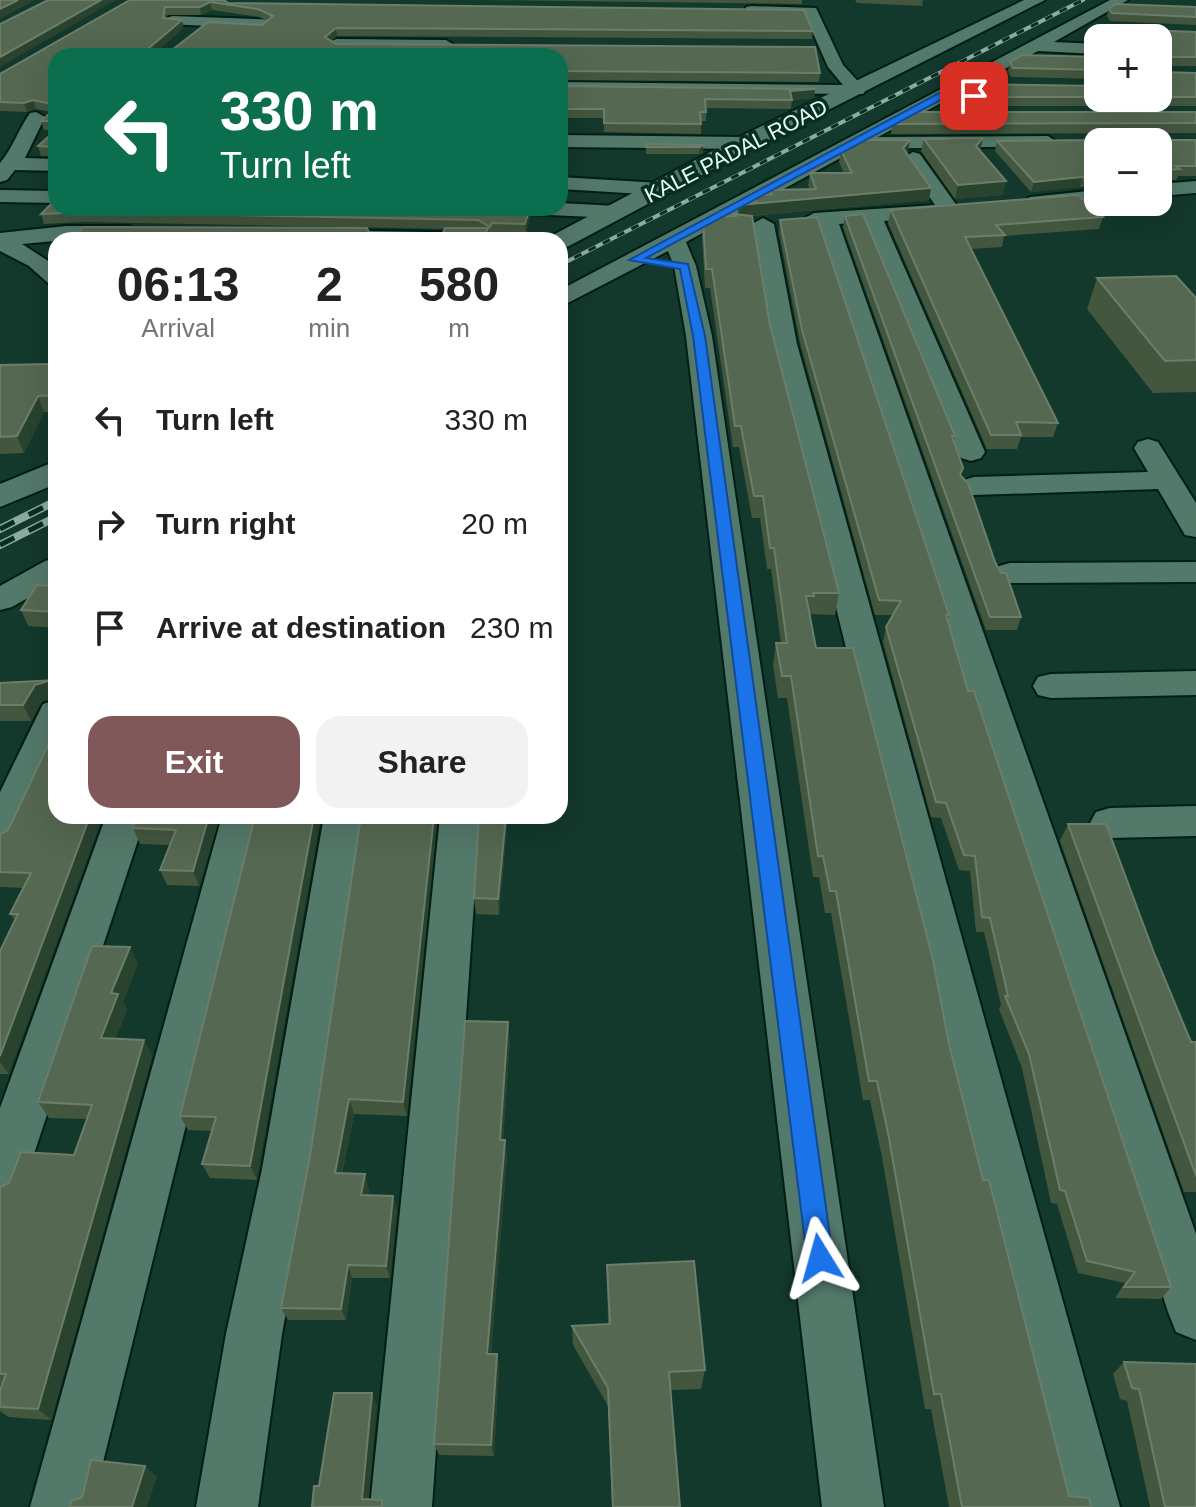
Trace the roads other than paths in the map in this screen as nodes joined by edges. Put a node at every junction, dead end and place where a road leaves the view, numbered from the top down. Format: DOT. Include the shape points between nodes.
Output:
graph roads {
  1 [pos="1037,0"];
  2 [pos="230,4"];
  3 [pos="733,10"];
  4 [pos="172,21"];
  5 [pos="1112,22"];
  6 [pos="205,24"];
  7 [pos="333,26"];
  8 [pos="1066,27"];
  9 [pos="184,40"];
  10 [pos="337,44"];
  11 [pos="468,45"];
  12 [pos="1084,50"];
  13 [pos="1027,52"];
  14 [pos="1084,57"];
  15 [pos="1007,85"];
  16 [pos="568,87"];
  17 [pos="857,90"];
  18 [pos="968,90"];
  19 [pos="765,111"];
  20 [pos="812,112"];
  21 [pos="908,114"];
  22 [pos="953,114"];
  23 [pos="4,125"];
  24 [pos="31,125"];
  25 [pos="48,131"];
  26 [pos="568,141"];
  27 [pos="1071,142"];
  28 [pos="745,143"];
  29 [pos="855,143"];
  30 [pos="913,158"];
  31 [pos="48,166"];
  32 [pos="5,170"];
  33 [pos="1074,177"];
  34 [pos="568,183"];
  35 [pos="1084,186"];
  36 [pos="1196,187"];
  37 [pos="660,189"];
  38 [pos="1172,189"];
  39 [pos="0,196"];
  40 [pos="48,197"];
  41 [pos="1084,197"];
  42 [pos="1016,200"];
  43 [pos="568,210"];
  44 [pos="617,212"];
  45 [pos="871,216"];
  46 [pos="791,221"];
  47 [pos="696,229"];
  48 [pos="48,235"];
  49 [pos="568,237"];
  50 [pos="0,241"];
  51 [pos="679,252"];
  52 [pos="46,261"];
  53 [pos="568,296"];
  54 [pos="1148,448"];
  55 [pos="971,452"];
  56 [pos="48,475"];
  57 [pos="1167,480"];
  58 [pos="974,486"];
  59 [pos="0,497"];
  60 [pos="1196,528"];
  61 [pos="1196,572"];
  62 [pos="48,573"];
  63 [pos="1010,573"];
  64 [pos="0,600"];
  65 [pos="1196,683"];
  66 [pos="1051,686"];
  67 [pos="48,701"];
  68 [pos="1196,821"];
  69 [pos="1110,823"];
  70 [pos="123,824"];
  71 [pos="240,824"];
  72 [pos="343,824"];
  73 [pos="459,824"];
  74 [pos="0,834"];
  75 [pos="0,1178"];
  76 [pos="1196,1312"];
  77 [pos="61,1507"];
  78 [pos="227,1507"];
  79 [pos="401,1507"];
  80 [pos="853,1507"];
  81 [pos="1089,1507"];
  1 -- 17 [label="street, KALE PADAL ROAD"];
  2 -- 6 [label="street"];
  3 -- 17 [label="street" via="811,11 811,30 829,67"];
  4 -- 6 [label="street"];
  5 -- 8 [label="street"];
  5 -- 8 [label="street" via="1087,16"];
  5 -- 13 [label="street"];
  6 -- 7 [label="street"];
  6 -- 9 [label="street"];
  8 -- 13 [label="street"];
  10 -- 11 [label="street"];
  12 -- 13 [label="street"];
  13 -- 14 [label="street"];
  13 -- 18 [label="street" via="991,68"];
  15 -- 18 [label="street"];
  16 -- 17 [label="street"];
  17 -- 20 [label="street, KALE PADAL ROAD"];
  18 -- 21 [label="street" via="942,95"];
  19 -- 20 [label="street"];
  20 -- 28 [label="street, KALE PADAL ROAD"];
  21 -- 22 [label="street"];
  21 -- 29 [label="street"];
  23 -- 24 [label="street"];
  24 -- 25 [label="street"];
  24 -- 32 [label="street"];
  26 -- 28 [label="street"];
  27 -- 29 [label="street"];
  28 -- 37 [label="street, KALE PADAL ROAD"];
  29 -- 47 [label="street"];
  30 -- 45 [label="street" via="956,210"];
  31 -- 32 [label="street"];
  33 -- 35 [label="street"];
  34 -- 37 [label="street"];
  36 -- 38 [label="street"];
  37 -- 44 [label="street, KALE PADAL ROAD"];
  39 -- 40 [label="street"];
  41 -- 42 [label="street"];
  43 -- 44 [label="street"];
  44 -- 49 [label="street, KALE PADAL ROAD"];
  45 -- 46 [label="street"];
  45 -- 55 [label="street"];
  46 -- 47 [label="street"];
  46 -- 76 [label="street"];
  46 -- 81 [label="street" via="784,344"];
  47 -- 51 [label="street"];
  48 -- 50 [label="street"];
  50 -- 52 [label="street"];
  51 -- 53 [label="street" via="634,260"];
  51 -- 80 [label="street" via="699,336"];
  54 -- 57 [label="street"];
  56 -- 59 [label="street"];
  57 -- 58 [label="street"];
  57 -- 60 [label="street"];
  61 -- 63 [label="street"];
  62 -- 64 [label="street"];
  65 -- 66 [label="street"];
  67 -- 74 [label="street"];
  68 -- 69 [label="street"];
  70 -- 75 [label="street"];
  71 -- 77 [label="street"];
  72 -- 78 [label="street"];
  73 -- 79 [label="street"];
}
